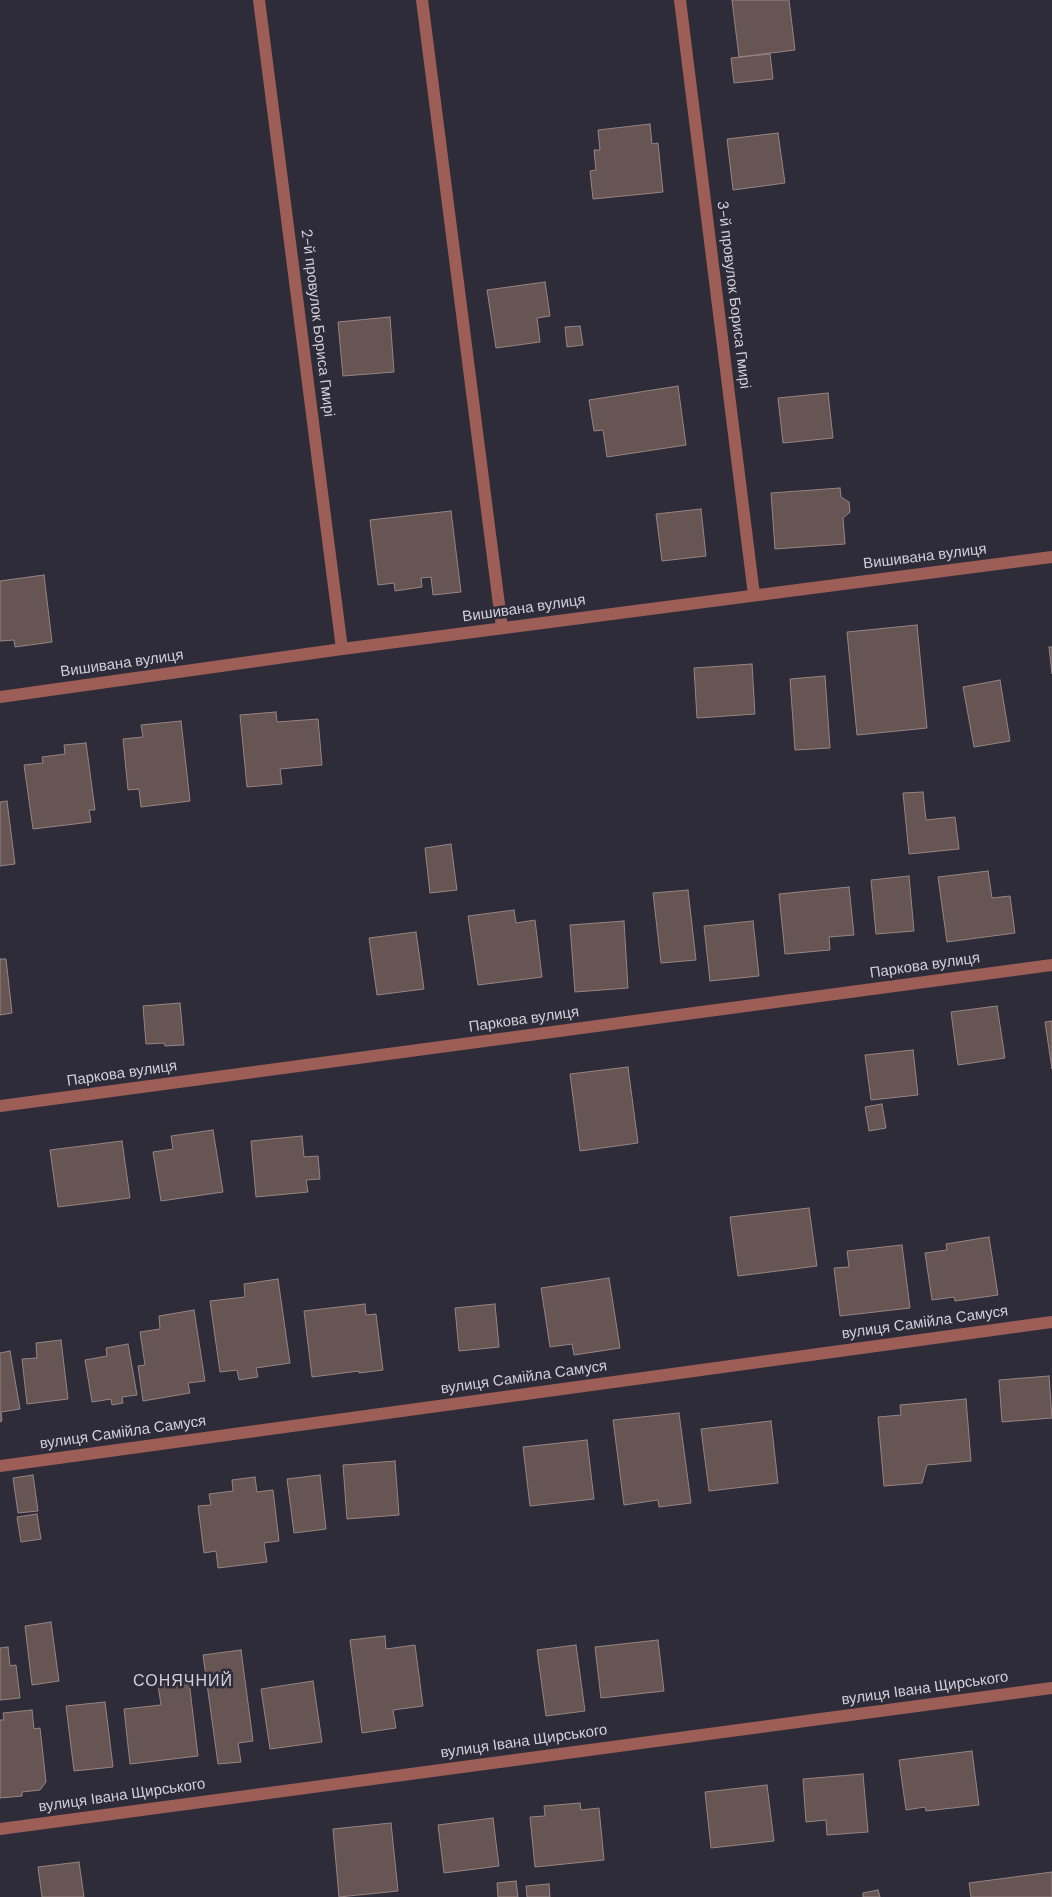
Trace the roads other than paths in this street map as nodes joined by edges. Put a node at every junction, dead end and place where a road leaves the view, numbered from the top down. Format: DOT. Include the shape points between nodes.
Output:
graph roads {
  1 [pos="259,0"];
  2 [pos="422,0"];
  3 [pos="680,0"];
  4 [pos="1052,557"];
  5 [pos="754,595"];
  6 [pos="502,628"];
  7 [pos="342,649"];
  8 [pos="0,697"];
  9 [pos="1052,965"];
  10 [pos="0,1106"];
  11 [pos="1052,1322"];
  12 [pos="0,1466"];
  13 [pos="1052,1688"];
  14 [pos="0,1828"];
  1 -- 7 [label="street, 2-й провулок Бориса Гмирі"];
  2 -- 6 [label="street"];
  3 -- 5 [label="street, 3-й провулок Бориса Гмирі"];
  4 -- 5 [label="street, Вишивана вулиця"];
  5 -- 6 [label="street, Вишивана вулиця"];
  6 -- 7 [label="street, Вишивана вулиця"];
  7 -- 8 [label="street, Вишивана вулиця"];
  9 -- 10 [label="street, Паркова вулиця"];
  11 -- 12 [label="street, вулиця Самійла Самуся"];
  13 -- 14 [label="street, вулиця Івана Щирського"];
}
